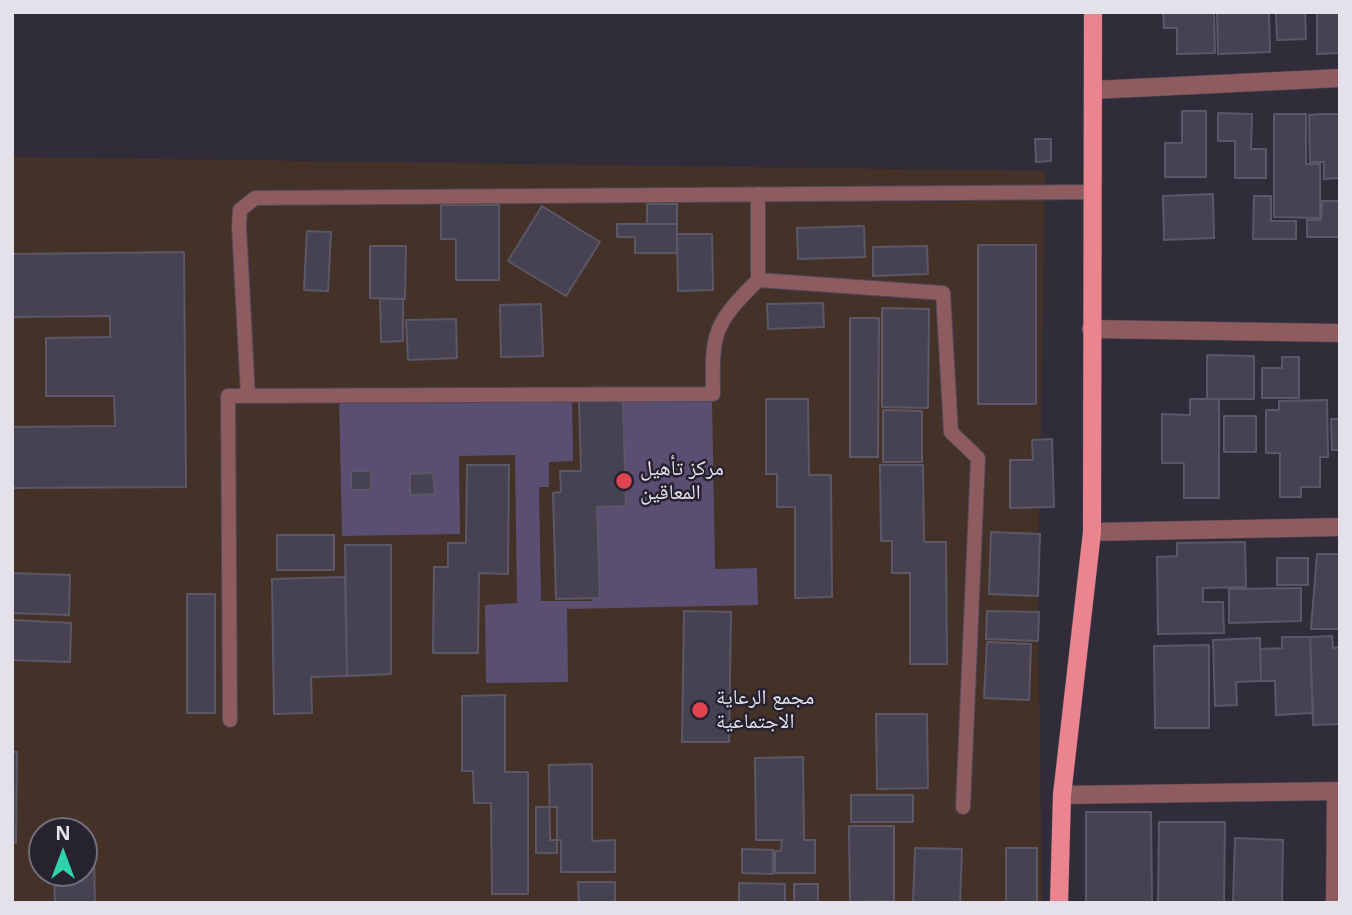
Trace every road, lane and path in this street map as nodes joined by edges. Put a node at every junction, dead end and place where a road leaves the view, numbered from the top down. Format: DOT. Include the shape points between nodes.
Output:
graph roads {
  1 [pos="1093,12"];
  2 [pos="1340,78"];
  3 [pos="1093,90"];
  4 [pos="1092,192"];
  5 [pos="758,194"];
  6 [pos="758,280"];
  7 [pos="1091,329"];
  8 [pos="1340,333"];
  9 [pos="248,396"];
  10 [pos="1340,527"];
  11 [pos="1092,531"];
  12 [pos="230,720"];
  13 [pos="1338,791"];
  14 [pos="1062,795"];
  15 [pos="963,807"];
  16 [pos="1059,903"];
  17 [pos="1335,903"];
  1 -- 3 [label="main road"];
  2 -- 3 [label="street"];
  3 -- 4 [label="main road"];
  4 -- 5 [label="lane"];
  4 -- 7 [label="main road"];
  5 -- 6 [label="lane"];
  5 -- 9 [label="lane" via="255,198 240,209 239,226"];
  6 -- 9 [label="lane" via="728,310 712,342 713,394"];
  6 -- 15 [label="lane" via="943,293 951,432 978,458"];
  7 -- 8 [label="street"];
  7 -- 11 [label="main road"];
  9 -- 12 [label="lane" via="228,396"];
  10 -- 11 [label="street"];
  11 -- 14 [label="main road"];
  13 -- 14 [label="street"];
  13 -- 17 [label="street"];
  14 -- 16 [label="main road"];
}
